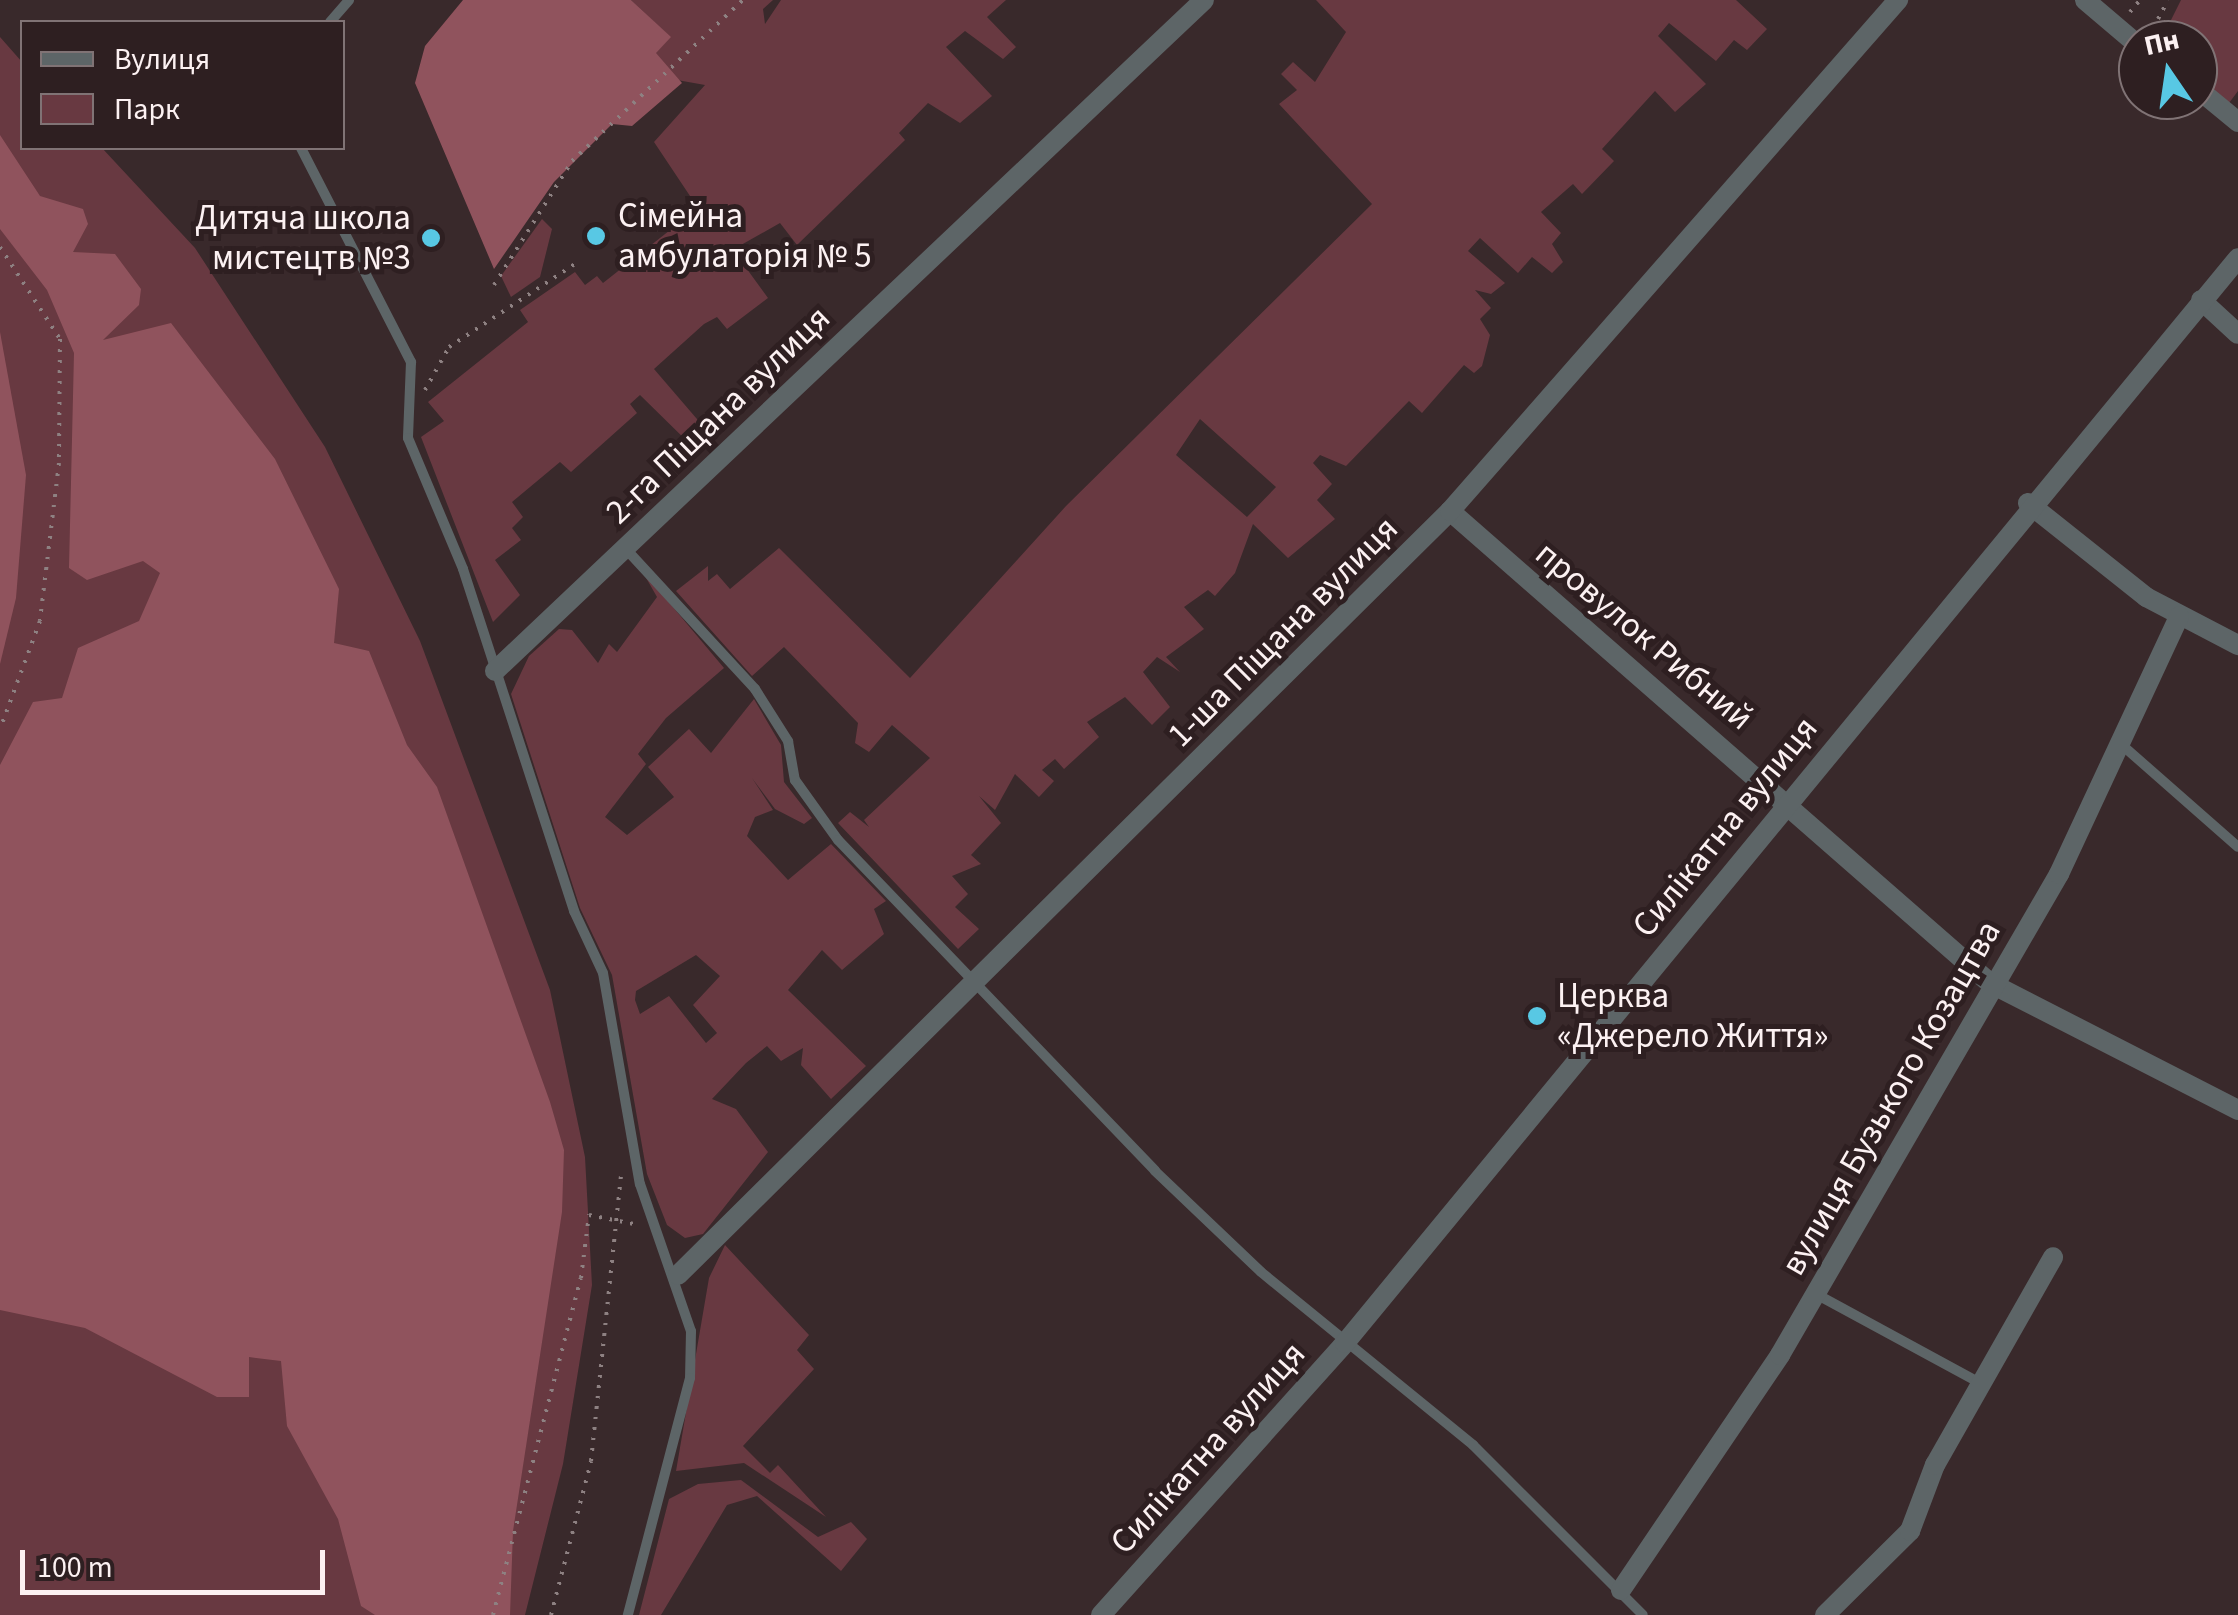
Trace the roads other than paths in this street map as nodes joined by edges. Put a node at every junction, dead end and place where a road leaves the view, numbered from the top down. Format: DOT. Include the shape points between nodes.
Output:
graph roads {
  1 [pos="349,0"];
  2 [pos="1204,0"];
  3 [pos="1898,0"];
  4 [pos="2085,0"];
  5 [pos="332,20"];
  6 [pos="2118,28"];
  7 [pos="2218,105"];
  8 [pos="2238,122"];
  9 [pos="303,150"];
  10 [pos="2238,258"];
  11 [pos="2201,300"];
  12 [pos="2238,334"];
  13 [pos="2028,503"];
  14 [pos="1450,511"];
  15 [pos="625,548"];
  16 [pos="2178,617"];
  17 [pos="2238,645"];
  18 [pos="495,672"];
  19 [pos="2122,745"];
  20 [pos="1784,804"];
  21 [pos="2238,847"];
  22 [pos="978,982"];
  23 [pos="1990,983"];
  24 [pos="2238,1110"];
  25 [pos="2053,1257"];
  26 [pos="678,1275"];
  27 [pos="1816,1294"];
  28 [pos="1345,1343"];
  29 [pos="1982,1384"];
  30 [pos="1621,1590"];
  31 [pos="628,1615"];
  32 [pos="1102,1615"];
  33 [pos="1643,1615"];
  34 [pos="1825,1615"];
  1 -- 5 [label="lane"];
  2 -- 15 [label="street, 2-га Піщана вулиця"];
  3 -- 14 [label="street, 1-ша Піщана вулиця"];
  4 -- 6 [label="street"];
  7 -- 8 [label="street"];
  9 -- 18 [label="lane" via="411,362 408,438"];
  10 -- 11 [label="street, Силікатна вулиця"];
  11 -- 12 [label="street"];
  11 -- 13 [label="street, Силікатна вулиця"];
  13 -- 16 [label="street"];
  13 -- 20 [label="street, Силікатна вулиця"];
  14 -- 20 [label="street, провулок Рибний"];
  14 -- 22 [label="street, 1-ша Піщана вулиця"];
  15 -- 18 [label="street, 2-га Піщана вулиця"];
  15 -- 22 [label="lane" via="756,689 788,741 795,780 838,840"];
  16 -- 17 [label="street"];
  16 -- 19 [label="street, вулиця Бузького Козацтва"];
  18 -- 26 [label="lane" via="604,973 640,1184"];
  19 -- 21 [label="lane"];
  19 -- 23 [label="street, вулиця Бузького Козацтва" via="2060,874"];
  20 -- 23 [label="street, провулок Рибний"];
  20 -- 28 [label="street, Силікатна вулиця"];
  22 -- 26 [label="street, 1-ша Піщана вулиця"];
  22 -- 28 [label="lane" via="1155,1170"];
  23 -- 24 [label="street, провулок Рибний"];
  23 -- 27 [label="street, вулиця Бузького Козацтва"];
  25 -- 29 [label="street"];
  26 -- 31 [label="lane" via="690,1378"];
  27 -- 29 [label="lane"];
  27 -- 30 [label="street, вулиця Бузького Козацтва"];
  28 -- 30 [label="lane" via="1473,1445"];
  28 -- 32 [label="street, Силікатна вулиця"];
  29 -- 34 [label="street" via="1910,1531"];
  30 -- 33 [label="lane"];
}
